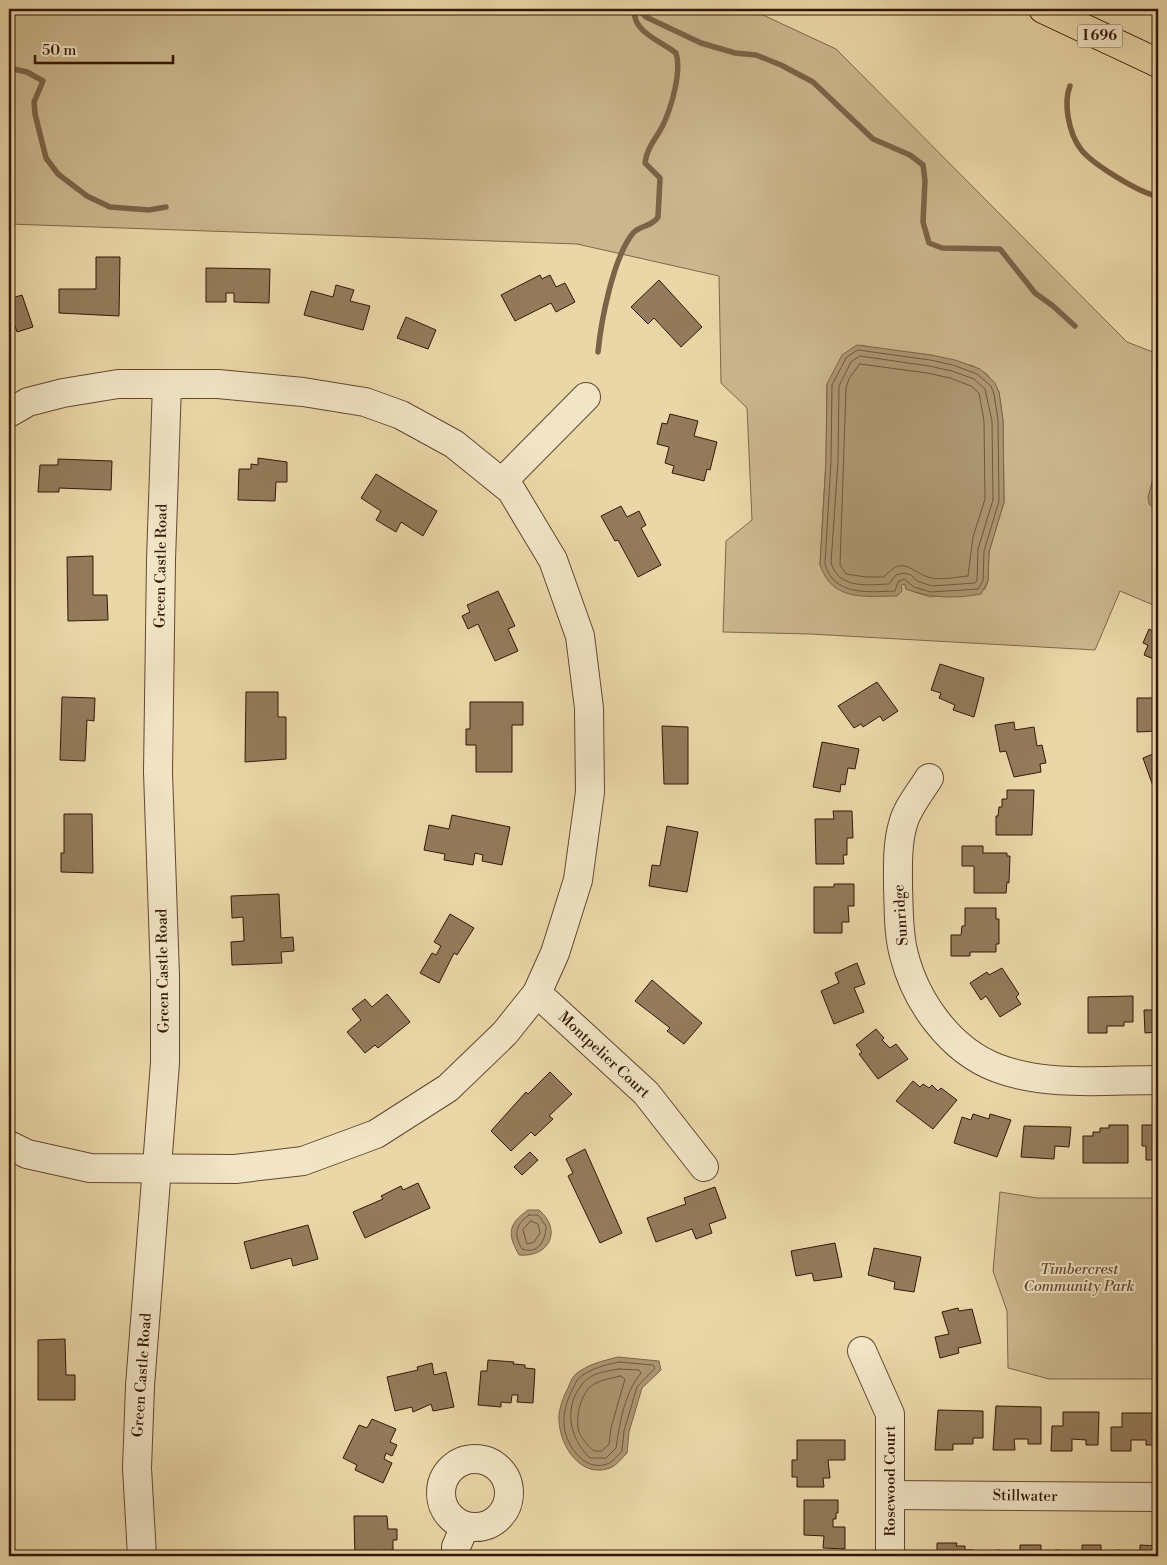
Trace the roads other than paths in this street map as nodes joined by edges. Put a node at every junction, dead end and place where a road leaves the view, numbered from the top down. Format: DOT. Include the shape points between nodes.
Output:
graph roads {
  1 [pos="1042,9"];
  2 [pos="1158,63"];
  3 [pos="167,384"];
  4 [pos="586,397"];
  5 [pos="9,413"];
  6 [pos="502,482"];
  7 [pos="929,778"];
  8 [pos="537,993"];
  9 [pos="1158,1080"];
  10 [pos="9,1145"];
  11 [pos="704,1167"];
  12 [pos="157,1170"];
  13 [pos="862,1351"];
  14 [pos="891,1495"];
  15 [pos="1158,1498"];
  16 [pos="464,1526"];
  17 [pos="142,1556"];
  18 [pos="456,1556"];
  19 [pos="890,1556"];
  1 -- 2 [label="highway, I 696"];
  3 -- 5 [label="street" via="118,384 63,393 28,402"];
  3 -- 6 [label="street" via="267,388 366,402 401,415 454,444"];
  3 -- 12 [label="street, Green Castle Road" via="160,560 158,763 165,1063"];
  4 -- 6 [label="street"];
  6 -- 8 [label="street" via="511,490 553,560 580,636 589,708 590,792 578,880"];
  7 -- 9 [label="street, Sunridge" via="903,823 898,866 904,956 927,1010 949,1035 995,1068 1023,1076 1059,1080"];
  8 -- 11 [label="street, Montpelier Court" via="646,1093"];
  8 -- 12 [label="street" via="505,1033 448,1088 376,1134 302,1161 235,1169"];
  10 -- 12 [label="street" via="27,1154 90,1168"];
  12 -- 17 [label="street, Green Castle Road" via="140,1386 137,1468"];
  13 -- 14 [label="street, Rosewood Court" via="890,1414"];
  14 -- 15 [label="street, Stillwater"];
  14 -- 19 [label="street, Rosewood Court"];
  16 -- 18 [label="street"];
}
